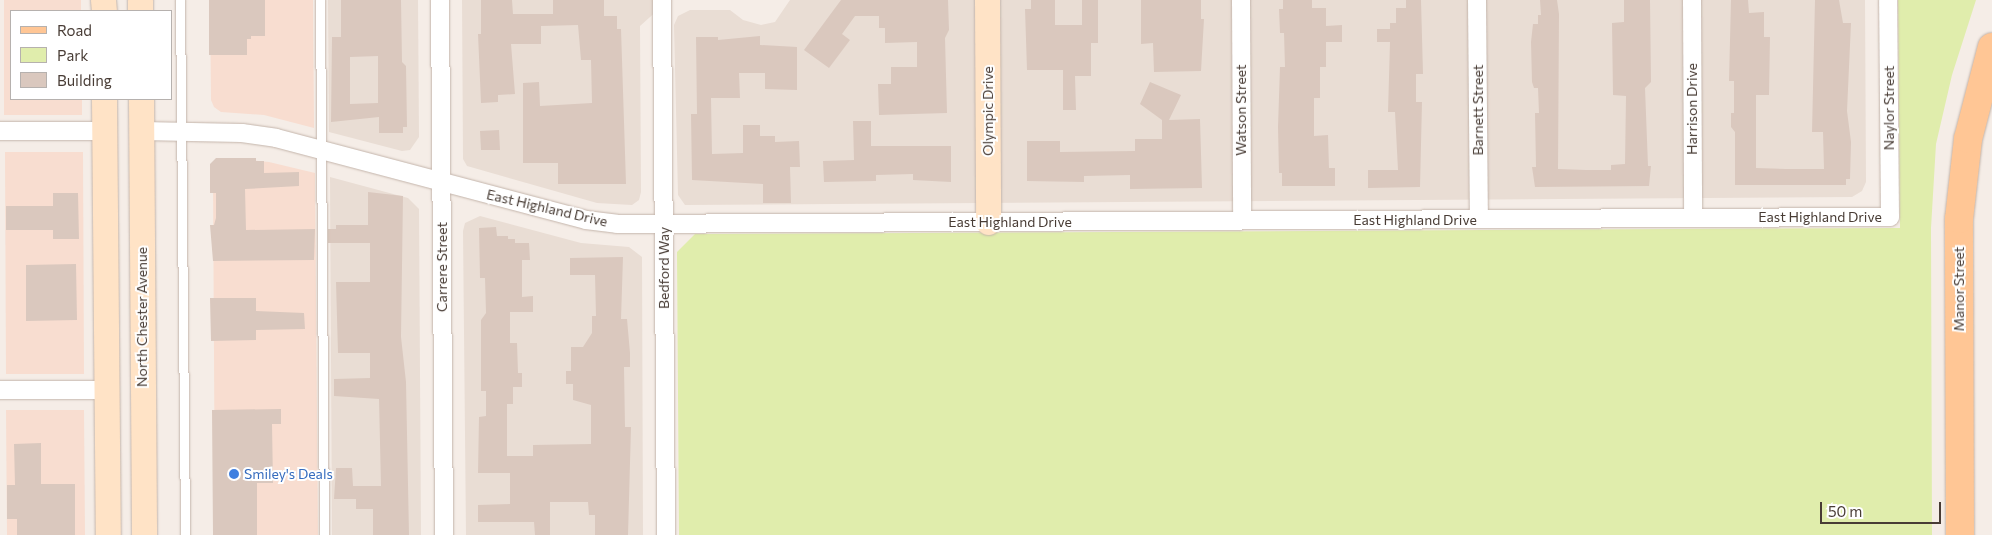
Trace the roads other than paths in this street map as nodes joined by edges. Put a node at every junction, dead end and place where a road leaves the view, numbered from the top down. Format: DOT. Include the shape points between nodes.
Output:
graph roads {
  1 [pos="180,0"];
  2 [pos="320,0"];
  3 [pos="440,0"];
  4 [pos="662,0"];
  5 [pos="987,0"];
  6 [pos="1241,0"];
  7 [pos="1477,0"];
  8 [pos="1692,0"];
  9 [pos="1888,0"];
  10 [pos="1992,47"];
  11 [pos="104,100"];
  12 [pos="141,100"];
  13 [pos="0,131"];
  14 [pos="104,131"];
  15 [pos="141,131"];
  16 [pos="180,134"];
  17 [pos="322,150"];
  18 [pos="442,182"];
  19 [pos="142,209"];
  20 [pos="1890,217"];
  21 [pos="1693,218"];
  22 [pos="1478,219"];
  23 [pos="1242,220"];
  24 [pos="988,222"];
  25 [pos="664,224"];
  26 [pos="0,390"];
  27 [pos="106,390"];
  28 [pos="108,535"];
  29 [pos="144,535"];
  30 [pos="185,535"];
  31 [pos="324,535"];
  32 [pos="444,535"];
  33 [pos="666,535"];
  34 [pos="1960,535"];
  1 -- 16 [label="lane"];
  2 -- 17 [label="lane"];
  3 -- 18 [label="street, Carrere Street"];
  4 -- 25 [label="street, Bedford Way"];
  5 -- 24 [label="main road, Olympic Drive"];
  6 -- 23 [label="street, Watson Street"];
  7 -- 22 [label="street, Barnett Street"];
  8 -- 21 [label="street, Harrison Drive"];
  9 -- 20 [label="street, Naylor Street"];
  10 -- 34 [label="main road, Manor Street" via="1968,139 1959,219"];
  11 -- 14 [label="main road"];
  12 -- 15 [label="main road, North Chester Avenue"];
  13 -- 14 [label="street"];
  14 -- 19 [label="main road" via="112,133 117,140"];
  14 -- 27 [label="main road"];
  15 -- 16 [label="street, East Highland Drive"];
  15 -- 19 [label="main road, North Chester Avenue"];
  16 -- 17 [label="street, East Highland Drive" via="242,133"];
  16 -- 30 [label="lane"];
  17 -- 18 [label="street, East Highland Drive"];
  17 -- 31 [label="lane"];
  18 -- 25 [label="street, East Highland Drive" via="586,220"];
  18 -- 32 [label="street, Carrere Street"];
  19 -- 29 [label="main road, North Chester Avenue"];
  20 -- 21 [label="street, East Highland Drive"];
  21 -- 22 [label="street, East Highland Drive"];
  22 -- 23 [label="street, East Highland Drive"];
  23 -- 24 [label="street, East Highland Drive"];
  24 -- 25 [label="street, East Highland Drive"];
  25 -- 33 [label="street, Bedford Way"];
  26 -- 27 [label="street"];
  27 -- 28 [label="main road"];
}
